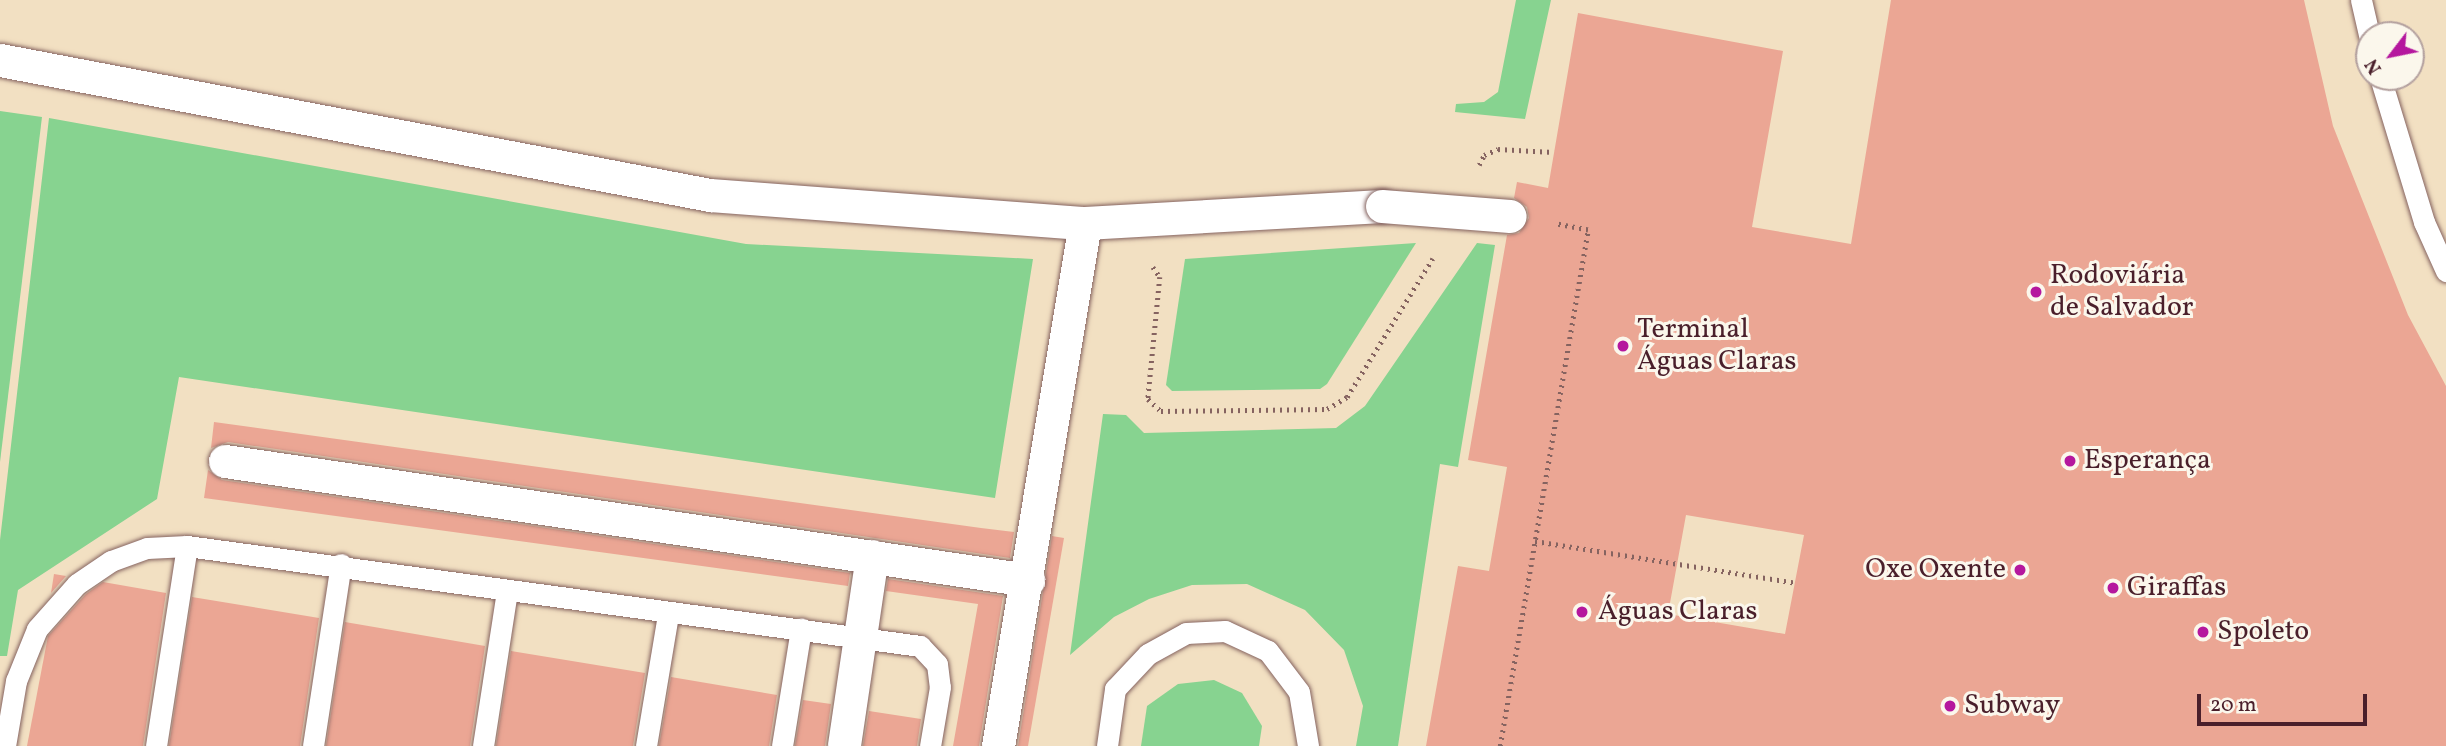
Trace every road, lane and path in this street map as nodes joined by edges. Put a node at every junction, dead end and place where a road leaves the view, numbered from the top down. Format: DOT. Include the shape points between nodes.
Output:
graph roads {
  1 [pos="2361,0"];
  2 [pos="2366,21"];
  3 [pos="16,63"];
  4 [pos="2384,91"];
  5 [pos="1554,152"];
  6 [pos="1473,178"];
  7 [pos="1510,216"];
  8 [pos="1085,223"];
  9 [pos="1440,247"];
  10 [pos="1079,262"];
  11 [pos="2446,271"];
  12 [pos="225,461"];
  13 [pos="1535,541"];
  14 [pos="187,545"];
  15 [pos="872,556"];
  16 [pos="341,564"];
  17 [pos="1028,580"];
  18 [pos="1796,583"];
  19 [pos="507,591"];
  20 [pos="668,614"];
  21 [pos="801,629"];
  22 [pos="860,634"];
  23 [pos="844,744"];
  24 [pos="5,746"];
  25 [pos="156,746"];
  26 [pos="313,746"];
  27 [pos="483,746"];
  28 [pos="646,746"];
  29 [pos="782,746"];
  30 [pos="930,746"];
  31 [pos="999,746"];
  32 [pos="1107,746"];
  33 [pos="1308,746"];
  34 [pos="1500,746"];
  1 -- 2 [label="lane"];
  3 -- 8 [label="street" via="710,195"];
  4 -- 11 [label="lane" via="2424,222"];
  5 -- 6 [label="path" via="1498,149 1484,155"];
  7 -- 8 [label="street, bridge" via="1382,205"];
  7 -- 13 [label="path" via="1588,230"];
  8 -- 10 [label="street"];
  9 -- 10 [label="path" via="1347,397 1327,409 1161,411 1148,399 1160,277 1154,267"];
  10 -- 17 [label="street"];
  12 -- 15 [label="street"];
  13 -- 18 [label="path"];
  13 -- 34 [label="path"];
  14 -- 16 [label="lane"];
  14 -- 24 [label="lane" via="147,548 111,561 77,584 37,629 16,681"];
  14 -- 25 [label="lane"];
  15 -- 17 [label="street"];
  15 -- 22 [label="street"];
  16 -- 19 [label="lane"];
  16 -- 26 [label="lane"];
  17 -- 31 [label="street"];
  19 -- 20 [label="lane"];
  19 -- 27 [label="lane"];
  20 -- 21 [label="lane"];
  20 -- 28 [label="lane"];
  21 -- 22 [label="lane"];
  21 -- 29 [label="lane"];
  22 -- 23 [label="street"];
  22 -- 30 [label="lane" via="920,646 937,663 940,687"];
  32 -- 33 [label="lane" via="1115,689 1148,654 1186,633 1224,631 1268,651 1299,692"];
}
